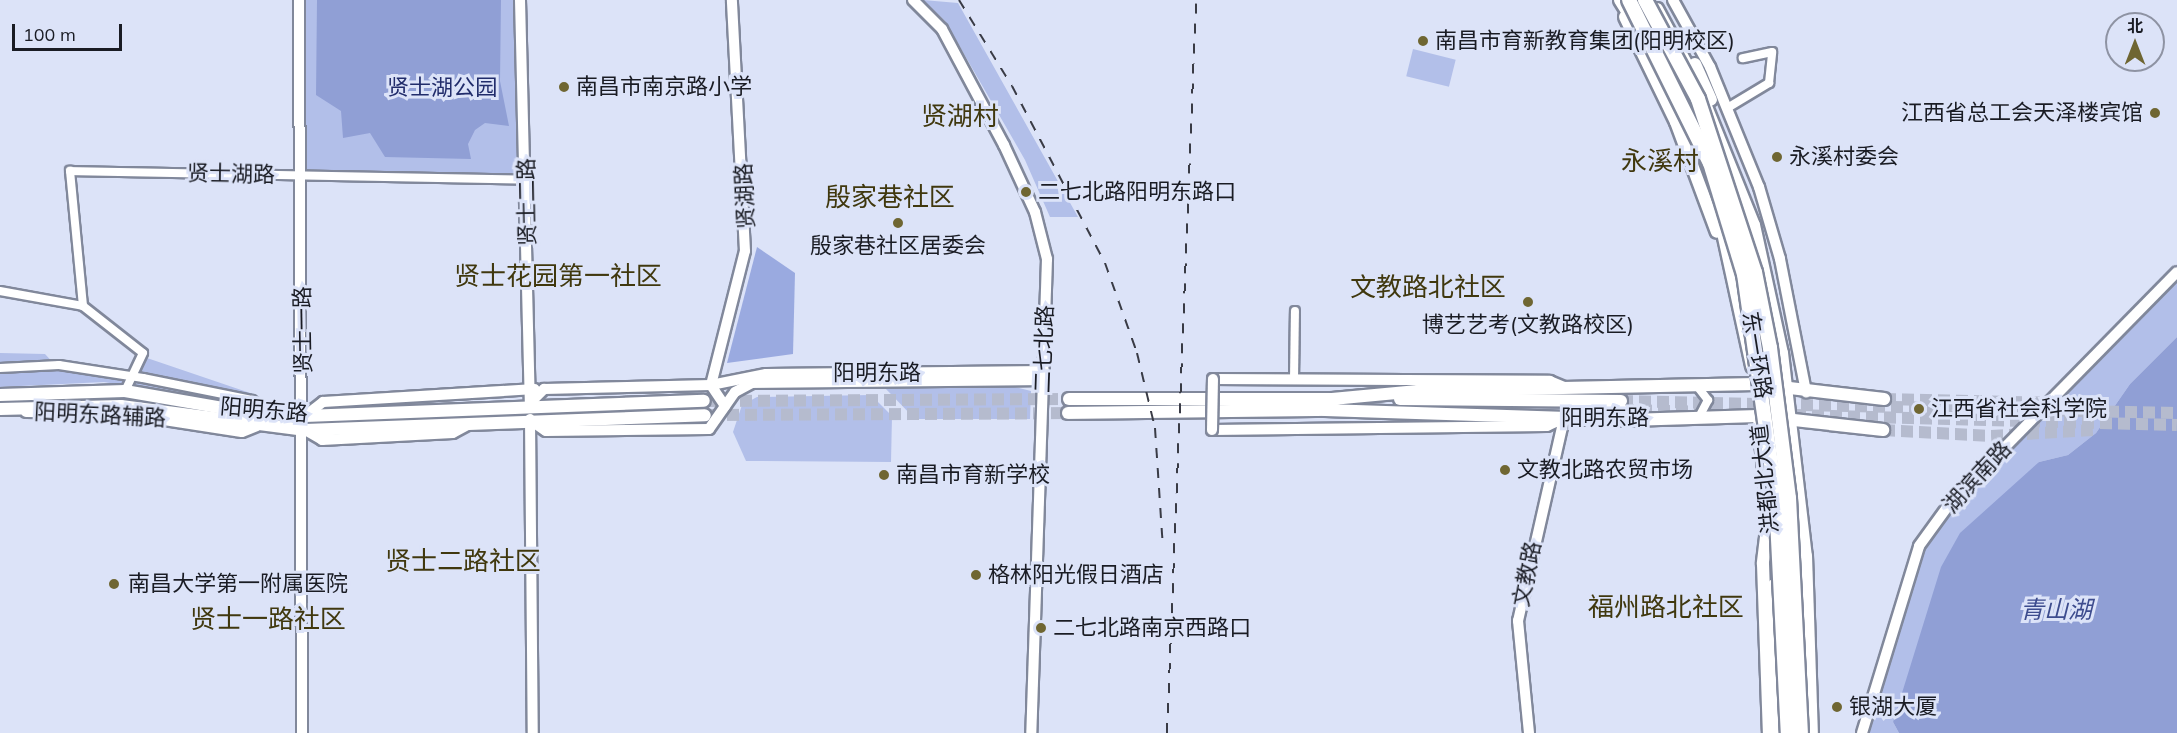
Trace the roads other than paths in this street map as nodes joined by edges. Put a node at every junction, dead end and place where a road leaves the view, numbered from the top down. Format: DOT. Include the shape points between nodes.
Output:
graph roads {
  1 [pos="299,0"];
  2 [pos="520,0"];
  3 [pos="734,0"];
  4 [pos="913,0"];
  5 [pos="1615,0"];
  6 [pos="1620,0"];
  7 [pos="1629,0"];
  8 [pos="1645,0"];
  9 [pos="1654,0"];
  10 [pos="1673,0"];
  11 [pos="1743,58"];
  12 [pos="1729,107"];
  13 [pos="301,175"];
  14 [pos="527,180"];
  15 [pos="1726,255"];
  16 [pos="2177,272"];
  17 [pos="0,291"];
  18 [pos="84,306"];
  19 [pos="1295,311"];
  20 [pos="0,368"];
  21 [pos="1044,376"];
  22 [pos="1294,379"];
  23 [pos="730,380"];
  24 [pos="1756,384"];
  25 [pos="711,385"];
  26 [pos="1695,385"];
  27 [pos="530,389"];
  28 [pos="544,389"];
  29 [pos="1787,389"];
  30 [pos="1570,390"];
  31 [pos="125,392"];
  32 [pos="1806,392"];
  33 [pos="0,395"];
  34 [pos="1069,399"];
  35 [pos="1332,399"];
  36 [pos="1884,399"];
  37 [pos="704,401"];
  38 [pos="530,403"];
  39 [pos="724,406"];
  40 [pos="0,410"];
  41 [pos="1325,410"];
  42 [pos="1068,412"];
  43 [pos="274,415"];
  44 [pos="705,415"];
  45 [pos="304,416"];
  46 [pos="1758,416"];
  47 [pos="1564,418"];
  48 [pos="1698,418"];
  49 [pos="530,419"];
  50 [pos="1794,423"];
  51 [pos="304,430"];
  52 [pos="1883,430"];
  53 [pos="1769,513"];
  54 [pos="302,733"];
  55 [pos="533,733"];
  56 [pos="1030,733"];
  57 [pos="1529,733"];
  58 [pos="1770,733"];
  59 [pos="1778,733"];
  60 [pos="1788,733"];
  61 [pos="1802,733"];
  62 [pos="1812,733"];
  63 [pos="1862,733"];
  1 -- 13 [label="main road, 贤士一路"];
  2 -- 14 [label="main road, 贤士二路"];
  3 -- 23 [label="main road, 贤湖路" via="748,252 719,374"];
  3 -- 25 [label="main road, 贤湖路" via="745,251"];
  4 -- 21 [label="main road, 二七北路" via="942,29 1042,232 1047,259"];
  5 -- 15 [label="main road" via="1676,122"];
  6 -- 15 [label="main road, 洪都北大道" via="1684,115 1720,217"];
  7 -- 60 [label="highway, 东一环路, bridge" via="1710,163 1744,274 1776,500"];
  8 -- 61 [label="highway, 东一环路, bridge" via="1698,99 1755,272 1770,348 1789,498"];
  9 -- 29 [label="main road, 洪都北大道" via="1736,176 1759,243"];
  10 -- 12 [label="main road"];
  11 -- 12 [label="street" via="1772,52 1769,83"];
  12 -- 32 [label="main road" via="1780,259"];
  13 -- 14 [label="street, 贤士湖路"];
  13 -- 18 [label="street, 贤士湖路" via="70,171"];
  13 -- 45 [label="main road, 贤士一路"];
  14 -- 27 [label="main road, 贤士二路"];
  15 -- 24 [label="main road, 洪都北大道"];
  16 -- 63 [label="main road, 湖滨南路" via="1951,502 1919,546"];
  17 -- 18 [label="street"];
  18 -- 31 [label="street" via="143,352"];
  19 -- 22 [label="street"];
  20 -- 43 [label="street" via="59,366 213,390 252,400"];
  21 -- 23 [label="main road, 阳明东路" via="766,374"];
  21 -- 39 [label="main road, 阳明东路" via="752,383"];
  21 -- 56 [label="main road, 二七北路"];
  22 -- 30 [label="main road" via="1550,381"];
  22 -- 47 [label="main road, bridge" via="1213,379 1212,430 1547,426"];
  23 -- 25 [label="main road, 阳明东路"];
  24 -- 26 [label="main road, 阳明东路"];
  24 -- 29 [label="main road, 阳明东路"];
  24 -- 46 [label="main road, 洪都北大道"];
  25 -- 28 [label="main road, 阳明东路"];
  25 -- 39 [label="main road"];
  26 -- 30 [label="main road, 阳明东路"];
  26 -- 48 [label="street" via="1708,400"];
  27 -- 28 [label="main road, 阳明东路"];
  27 -- 38 [label="main road, 贤士二路"];
  27 -- 45 [label="main road, 阳明东路" via="323,402"];
  28 -- 38 [label="main road"];
  29 -- 32 [label="main road, 阳明东路"];
  29 -- 50 [label="main road, 洪都北大道"];
  30 -- 35 [label="main road, 阳明东路" via="1418,390"];
  31 -- 33 [label="main road, 阳明东路"];
  31 -- 43 [label="main road, 阳明东路"];
  32 -- 36 [label="main road, 阳明东路"];
  34 -- 35 [label="main road, 阳明东路"];
  35 -- 41 [label="main road, 阳明东路" via="1622,405"];
  37 -- 38 [label="main road, 阳明东路"];
  38 -- 45 [label="main road, 阳明东路"];
  39 -- 49 [label="main road, 阳明东路" via="709,429 546,431"];
  40 -- 51 [label="main road, 阳明东路" via="121,406"];
  41 -- 42 [label="main road, 阳明东路"];
  41 -- 47 [label="main road, 阳明东路"];
  43 -- 45 [label="main road, 阳明东路"];
  44 -- 49 [label="main road, 阳明东路"];
  45 -- 51 [label="main road, 贤士一路"];
  46 -- 48 [label="main road, 阳明东路"];
  46 -- 50 [label="main road, 阳明东路"];
  46 -- 53 [label="main road, 洪都北大道"];
  47 -- 48 [label="main road, 阳明东路"];
  47 -- 57 [label="main road, 文教路" via="1518,621"];
  49 -- 51 [label="main road, 阳明东路"];
  49 -- 55 [label="main road"];
  50 -- 52 [label="main road, 阳明东路"];
  50 -- 62 [label="main road, 洪都北大道" via="1806,556"];
  51 -- 54 [label="main road, 贤士一路"];
  53 -- 58 [label="main road" via="1763,564"];
  53 -- 59 [label="main road, 洪都北大道"];
}
